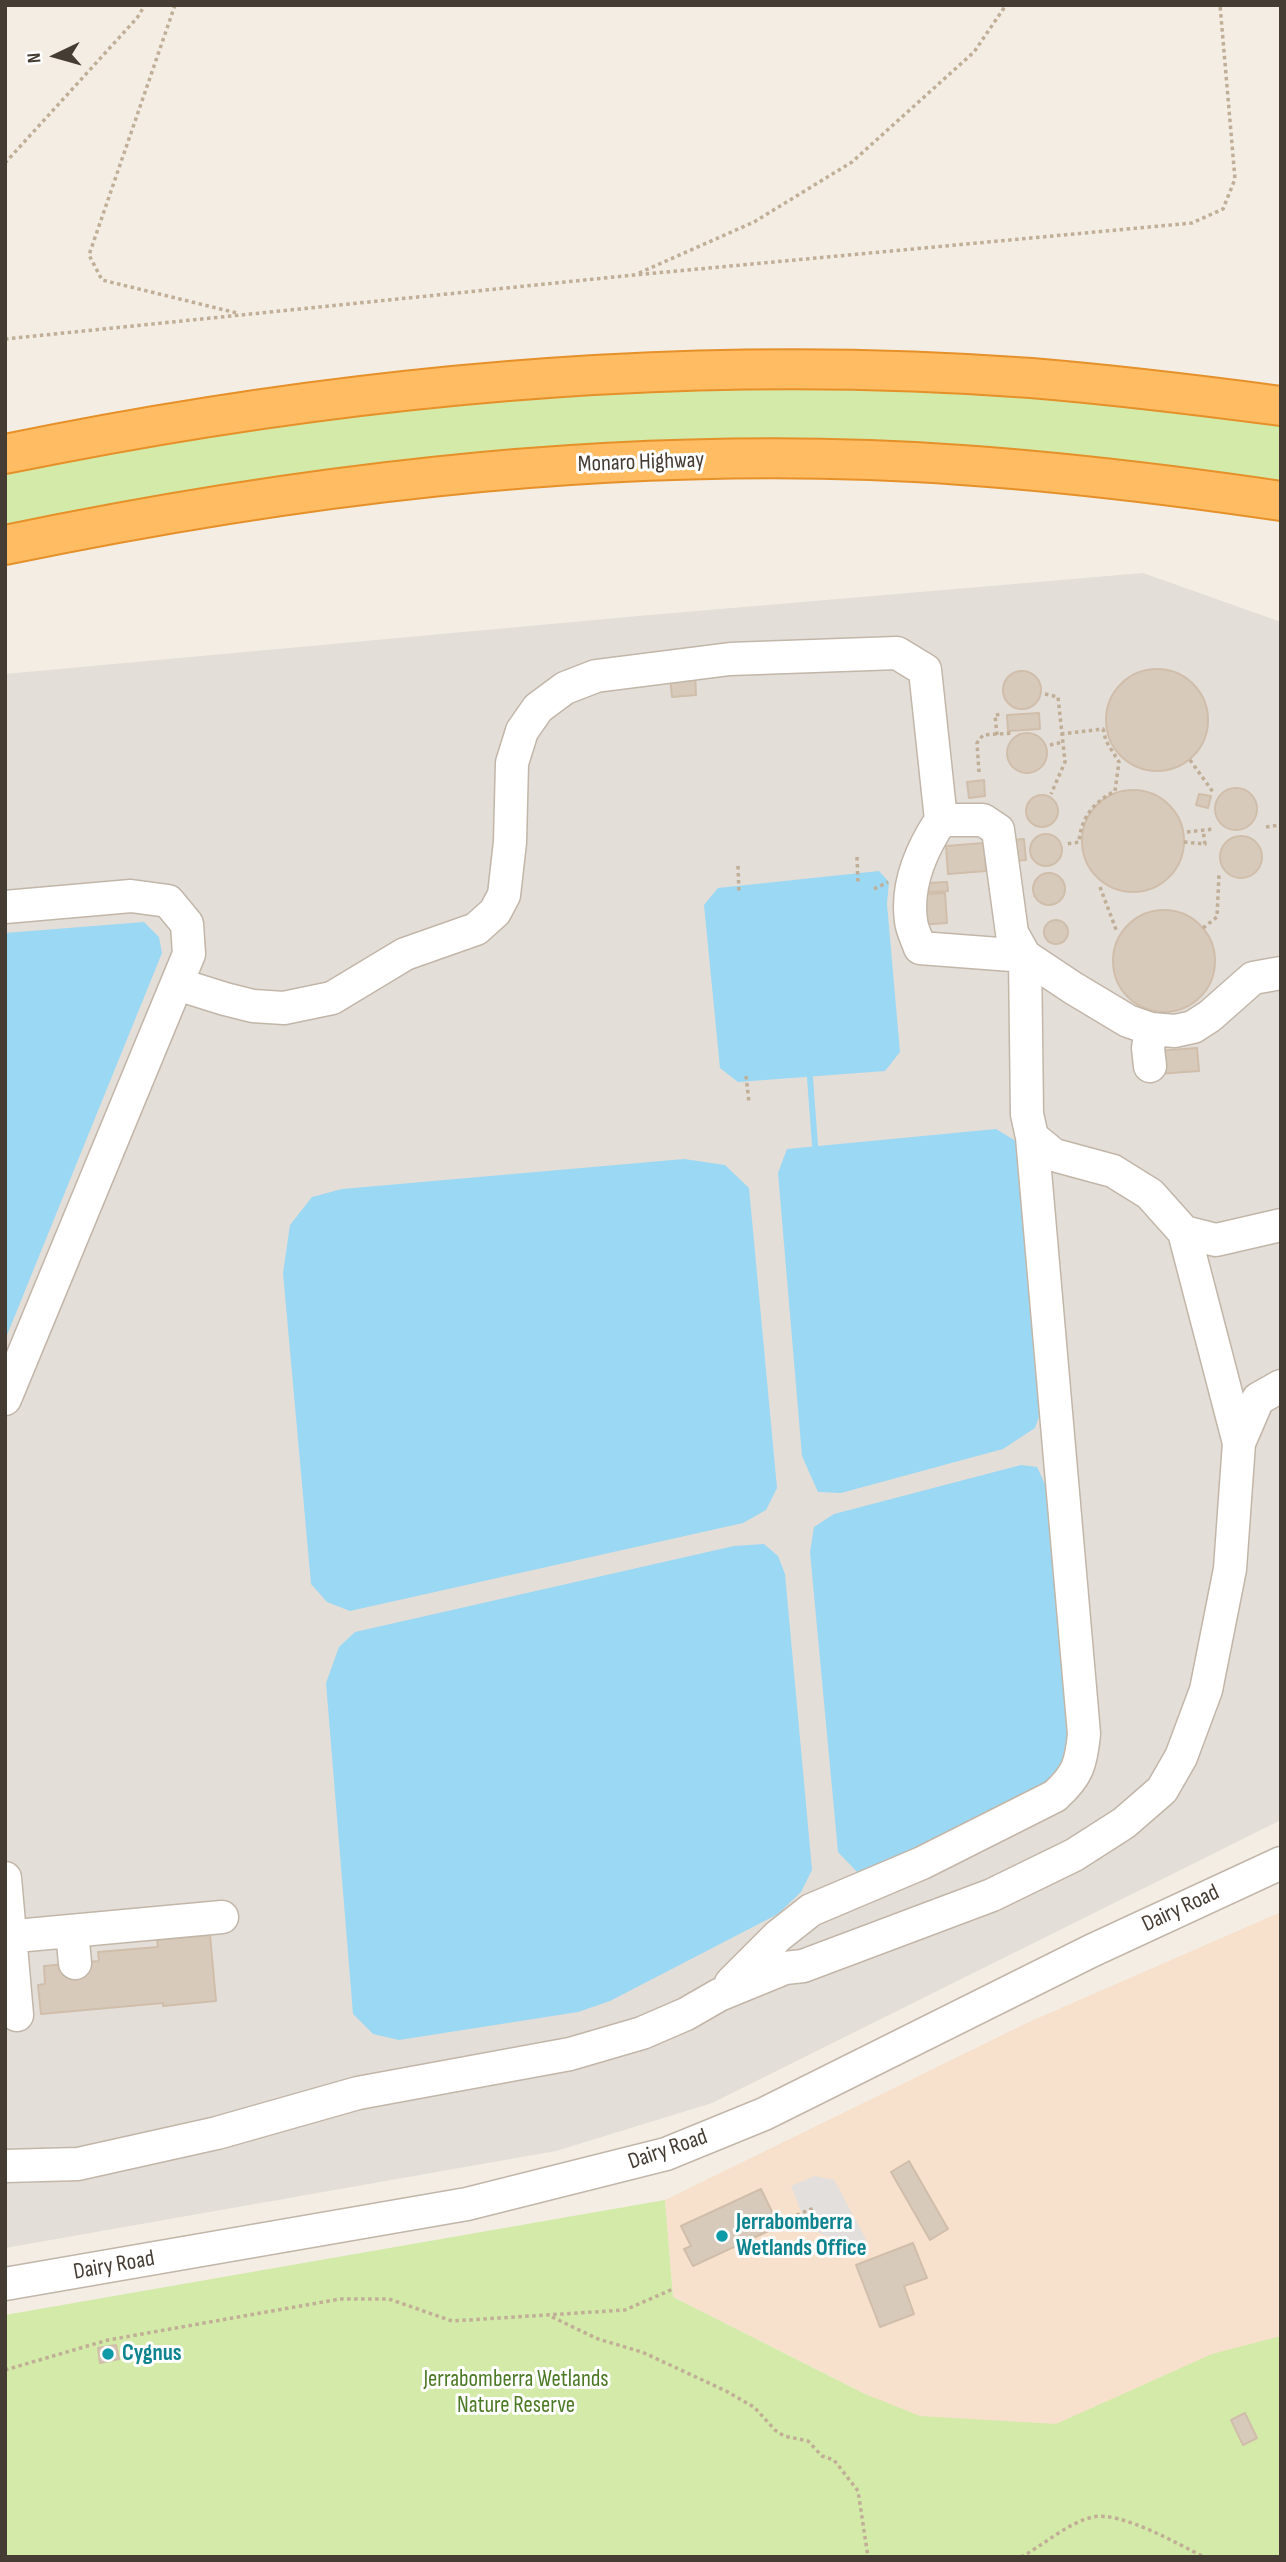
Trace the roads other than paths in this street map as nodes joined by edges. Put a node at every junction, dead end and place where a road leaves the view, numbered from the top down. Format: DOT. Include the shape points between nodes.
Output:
graph roads {
  1 [pos="1281,406"];
  2 [pos="5,454"];
  3 [pos="1281,501"];
  4 [pos="5,545"];
  5 [pos="941,820"];
  6 [pos="5,907"];
  7 [pos="1025,956"];
  8 [pos="1281,973"];
  9 [pos="177,984"];
  10 [pos="1151,1029"];
  11 [pos="1150,1066"];
  12 [pos="1032,1137"];
  13 [pos="1281,1225"];
  14 [pos="1184,1232"];
  15 [pos="1281,1386"];
  16 [pos="5,1399"];
  17 [pos="1239,1443"];
  18 [pos="1281,1863"];
  19 [pos="5,1878"];
  20 [pos="222,1917"];
  21 [pos="72,1931"];
  22 [pos="778,1936"];
  23 [pos="8,1937"];
  24 [pos="75,1963"];
  25 [pos="785,1968"];
  26 [pos="719,1995"];
  27 [pos="17,2015"];
  28 [pos="5,2166"];
  29 [pos="5,2284"];
  1 -- 2 [label="highway" via="1029,378 836,371 640,373 446,387 267,408"];
  3 -- 4 [label="highway, Monaro Highway" via="990,466 868,460 664,461 465,473 351,486 164,514"];
  5 -- 7 [label="street" via="983,820 998,830 1012,933"];
  5 -- 7 [label="street" via="927,841 910,887 911,923 920,948"];
  5 -- 9 [label="street" via="925,670 897,653 730,659 596,676 565,688 538,708 522,731 512,763 504,895 495,912 476,929 405,954 332,998 284,1008 253,1006"];
  6 -- 9 [label="street" via="131,896 168,901 187,924 189,954"];
  7 -- 10 [label="street" via="1128,1021"];
  7 -- 12 [label="street" via="1027,1114"];
  8 -- 10 [label="street" via="1253,978 1193,1027"];
  9 -- 16 [label="street"];
  10 -- 11 [label="street"];
  12 -- 14 [label="street" via="1054,1155 1113,1171 1150,1194"];
  12 -- 22 [label="street" via="1084,1734 1081,1762 1072,1781 1055,1796 922,1863 811,1910"];
  13 -- 14 [label="street" via="1216,1240"];
  14 -- 17 [label="street"];
  15 -- 17 [label="street" via="1258,1399"];
  17 -- 25 [label="street" via="1230,1569 1206,1690 1181,1757 1162,1790 1124,1823 1074,1855 992,1895 803,1966"];
  18 -- 29 [label="street, Dairy Road" via="1091,1951 764,2114 666,2154 467,2204"];
  19 -- 23 [label="street"];
  20 -- 21 [label="street" via="153,1934"];
  21 -- 23 [label="street"];
  21 -- 24 [label="street"];
  22 -- 25 [label="street" via="774,1959"];
  22 -- 26 [label="street"];
  23 -- 27 [label="street"];
  25 -- 26 [label="street"];
  26 -- 28 [label="street" via="642,2033 570,2054 359,2093 217,2133 78,2164"];
}
